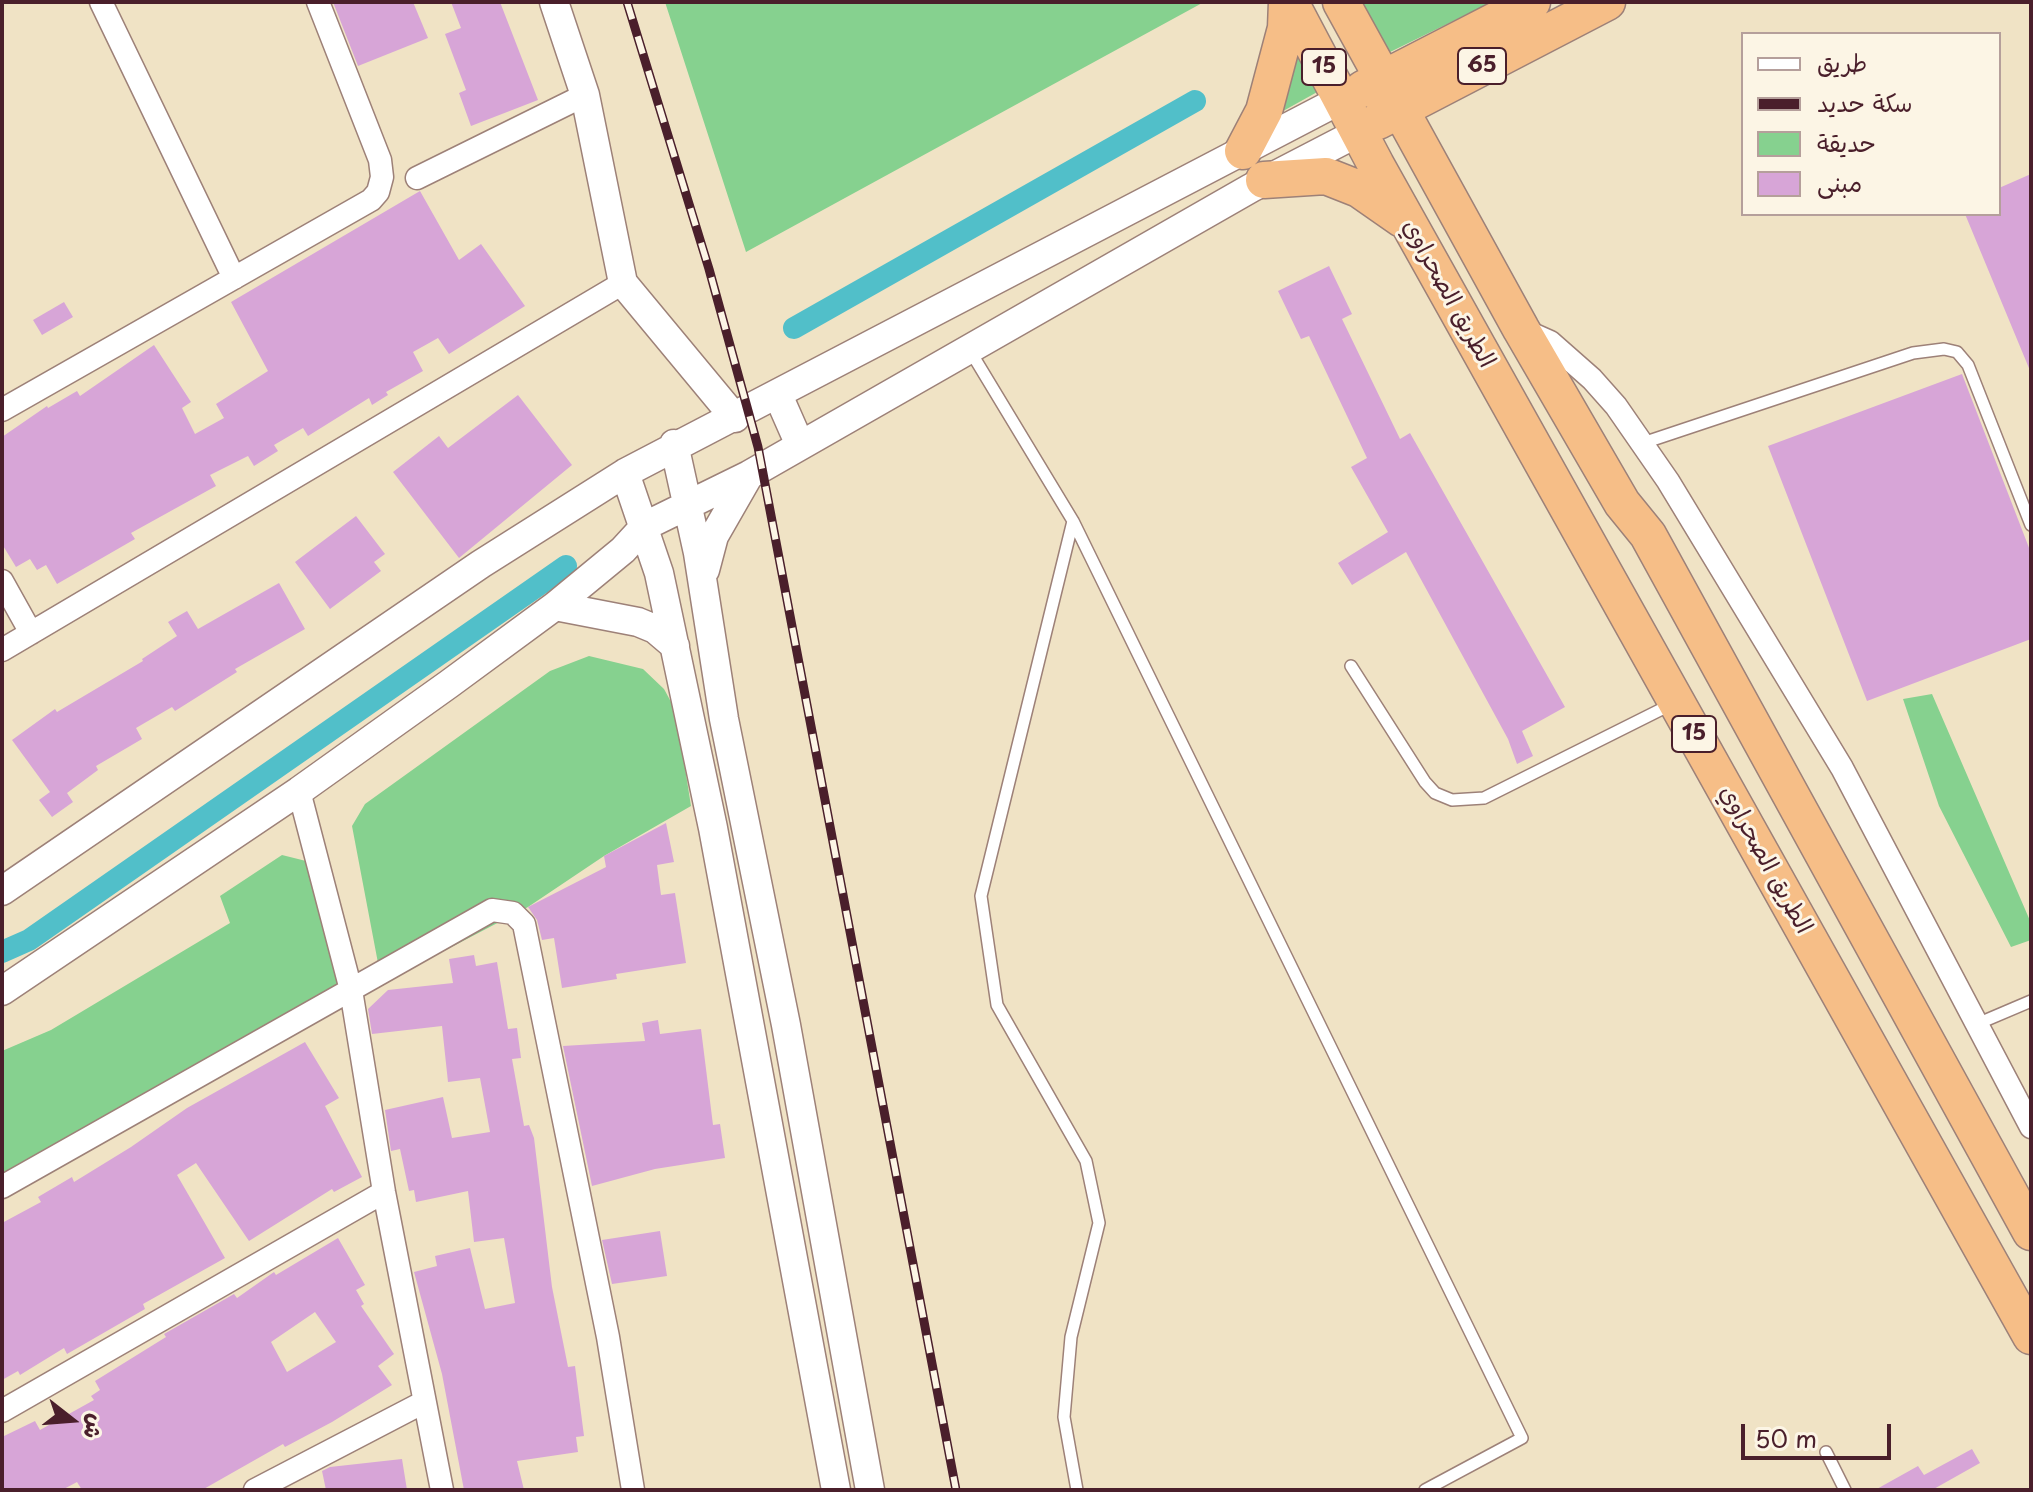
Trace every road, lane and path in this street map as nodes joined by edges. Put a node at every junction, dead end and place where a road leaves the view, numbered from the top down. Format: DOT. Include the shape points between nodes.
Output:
graph roads {
  1 [pos="101,2"];
  2 [pos="318,2"];
  3 [pos="554,2"];
  4 [pos="1288,2"];
  5 [pos="1341,2"];
  6 [pos="1532,2"];
  7 [pos="1607,2"];
  8 [pos="1467,74"];
  9 [pos="1382,79"];
  10 [pos="585,95"];
  11 [pos="1342,99"];
  12 [pos="1399,110"];
  13 [pos="1359,132"];
  14 [pos="1243,151"];
  15 [pos="1428,164"];
  16 [pos="417,178"];
  17 [pos="1264,180"];
  18 [pos="1409,223"];
  19 [pos="234,278"];
  20 [pos="623,283"];
  21 [pos="1521,329"];
  22 [pos="969,349"];
  23 [pos="778,395"];
  24 [pos="2,410"];
  25 [pos="735,418"];
  26 [pos="1643,443"];
  27 [pos="674,444"];
  28 [pos="800,445"];
  29 [pos="625,473"];
  30 [pos="749,475"];
  31 [pos="687,506"];
  32 [pos="1073,521"];
  33 [pos="2031,525"];
  34 [pos="645,526"];
  35 [pos="2,581"];
  36 [pos="701,582"];
  37 [pos="555,606"];
  38 [pos="31,633"];
  39 [pos="675,646"];
  40 [pos="2,650"];
  41 [pos="1351,666"];
  42 [pos="1676,702"];
  43 [pos="299,791"];
  44 [pos="2,869"];
  45 [pos="30,874"];
  46 [pos="2,891"];
  47 [pos="351,990"];
  48 [pos="2,991"];
  49 [pos="2031,1001"];
  50 [pos="1977,1024"];
  51 [pos="2031,1127"];
  52 [pos="2,1187"];
  53 [pos="384,1192"];
  54 [pos="2031,1232"];
  55 [pos="2031,1336"];
  56 [pos="424,1402"];
  57 [pos="2,1411"];
  58 [pos="1826,1452"];
  59 [pos="255,1490"];
  60 [pos="442,1490"];
  61 [pos="633,1490"];
  62 [pos="836,1490"];
  63 [pos="870,1490"];
  64 [pos="1077,1490"];
  65 [pos="1425,1490"];
  66 [pos="1845,1490"];
  1 -- 19 [label="street"];
  2 -- 19 [label="street" via="380,160 378,192"];
  3 -- 10 [label="street"];
  4 -- 11 [label="highway, 15"];
  4 -- 14 [label="highway" via="1264,111"];
  5 -- 9 [label="highway, 15"];
  6 -- 9 [label="highway, 65"];
  7 -- 8 [label="highway, 65"];
  8 -- 12 [label="highway, 65"];
  8 -- 15 [label="highway" via="1435,115"];
  9 -- 11 [label="highway, 65"];
  9 -- 12 [label="highway, 15"];
  10 -- 16 [label="street"];
  10 -- 20 [label="street"];
  11 -- 13 [label="highway, 15"];
  11 -- 14 [label="street"];
  12 -- 13 [label="highway, 65"];
  12 -- 15 [label="highway, الطريق الصحراوي / 15"];
  13 -- 17 [label="street"];
  13 -- 18 [label="highway, الطريق الصحراوي / 15"];
  14 -- 23 [label="street"];
  15 -- 21 [label="highway, الطريق الصحراوي / 15"];
  17 -- 18 [label="highway" via="1326,176 1359,189"];
  17 -- 22 [label="street"];
  18 -- 42 [label="highway, الطريق الصحراوي / 15"];
  19 -- 24 [label="street"];
  20 -- 25 [label="street"];
  20 -- 38 [label="street"];
  21 -- 26 [label="street" via="1550,342 1592,379"];
  21 -- 54 [label="highway, الطريق الصحراوي / 15" via="1622,503 1648,535"];
  22 -- 28 [label="street"];
  22 -- 32 [label="lane"];
  23 -- 25 [label="street"];
  23 -- 28 [label="street"];
  25 -- 27 [label="street"];
  26 -- 33 [label="lane" via="1913,353 1944,349 1957,352 1968,365"];
  26 -- 50 [label="street" via="1822,733"];
  27 -- 29 [label="street"];
  27 -- 31 [label="street"];
  28 -- 30 [label="street"];
  29 -- 34 [label="street"];
  29 -- 45 [label="street" via="458,579"];
  30 -- 31 [label="street"];
  30 -- 36 [label="street" via="714,536"];
  31 -- 34 [label="street"];
  31 -- 36 [label="street"];
  32 -- 64 [label="lane" via="981,896 997,1005 1086,1161 1099,1223 1071,1337 1064,1417"];
  32 -- 65 [label="lane" via="1522,1438"];
  34 -- 37 [label="street"];
  34 -- 39 [label="street"];
  35 -- 38 [label="street"];
  36 -- 63 [label="street"];
  37 -- 39 [label="street" via="638,622"];
  37 -- 43 [label="street"];
  38 -- 40 [label="street"];
  39 -- 62 [label="street"];
  41 -- 42 [label="lane" via="1425,782 1452,800 1484,798"];
  42 -- 55 [label="highway, الطريق الصحراوي / 15"];
  43 -- 47 [label="street"];
  43 -- 48 [label="street"];
  44 -- 45 [label="street"];
  45 -- 46 [label="street"];
  47 -- 52 [label="street"];
  47 -- 53 [label="street"];
  47 -- 61 [label="street" via="492,910 521,918 608,1337"];
  49 -- 50 [label="lane"];
  50 -- 51 [label="street"];
  53 -- 56 [label="street"];
  53 -- 57 [label="street"];
  56 -- 59 [label="street"];
  56 -- 60 [label="street"];
  58 -- 66 [label="lane"];
}
